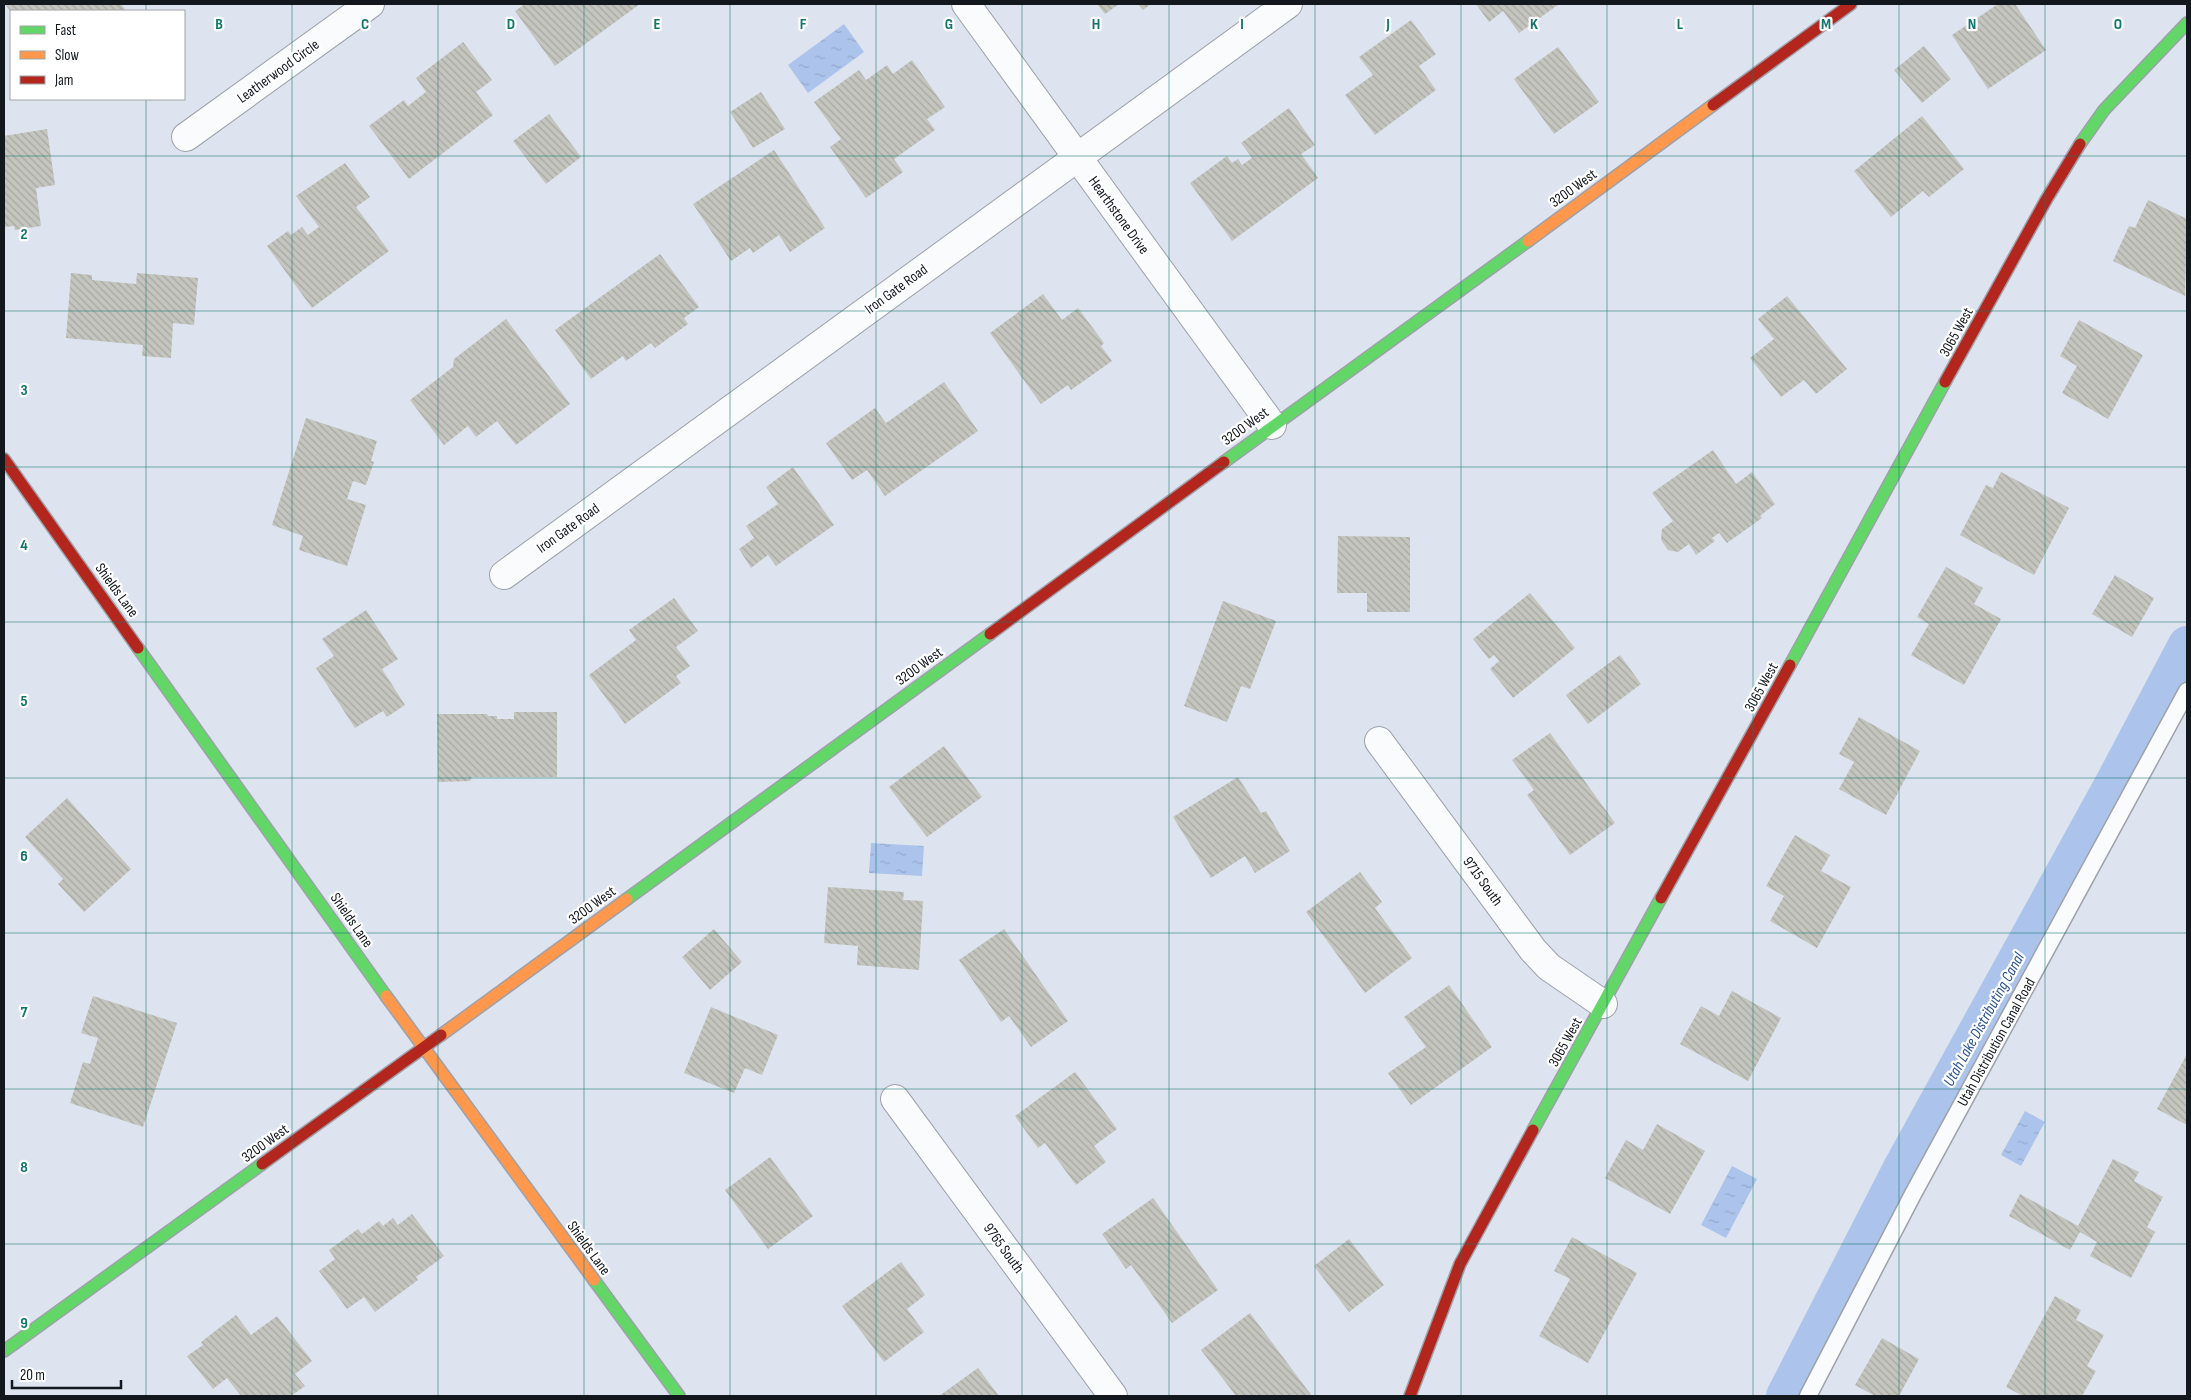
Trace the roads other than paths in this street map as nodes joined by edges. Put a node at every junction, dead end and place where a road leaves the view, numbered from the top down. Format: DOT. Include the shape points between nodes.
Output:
graph roads {
  1 [pos="370,4"];
  2 [pos="966,4"];
  3 [pos="1288,4"];
  4 [pos="1851,4"];
  5 [pos="2187,23"];
  6 [pos="186,137"];
  7 [pos="1077,157"];
  8 [pos="1272,425"];
  9 [pos="4,459"];
  10 [pos="504,575"];
  11 [pos="2187,691"];
  12 [pos="1379,741"];
  13 [pos="1603,1004"];
  14 [pos="424,1047"];
  15 [pos="895,1099"];
  16 [pos="4,1351"];
  17 [pos="679,1396"];
  18 [pos="1113,1396"];
  19 [pos="1410,1396"];
  20 [pos="1808,1396"];
  1 -- 6 [label="street, Leatherwood Circle"];
  2 -- 7 [label="street, Hearthstone Drive"];
  3 -- 7 [label="street, Iron Gate Road"];
  4 -- 8 [label="street, 3200 West"];
  5 -- 13 [label="street, 3065 West" via="2104,110 2073,153"];
  7 -- 8 [label="street, Hearthstone Drive"];
  7 -- 10 [label="street, Iron Gate Road"];
  8 -- 14 [label="street, 3200 West"];
  9 -- 14 [label="street, Shields Lane"];
  11 -- 20 [label="lane, Utah Distribution Canal Road" via="1913,1194"];
  12 -- 13 [label="street, 9715 South" via="1533,950 1555,972"];
  13 -- 19 [label="street, 3065 West" via="1460,1264"];
  14 -- 16 [label="street, 3200 West"];
  14 -- 17 [label="street, Shields Lane"];
  15 -- 18 [label="street, 9765 South"];
}
